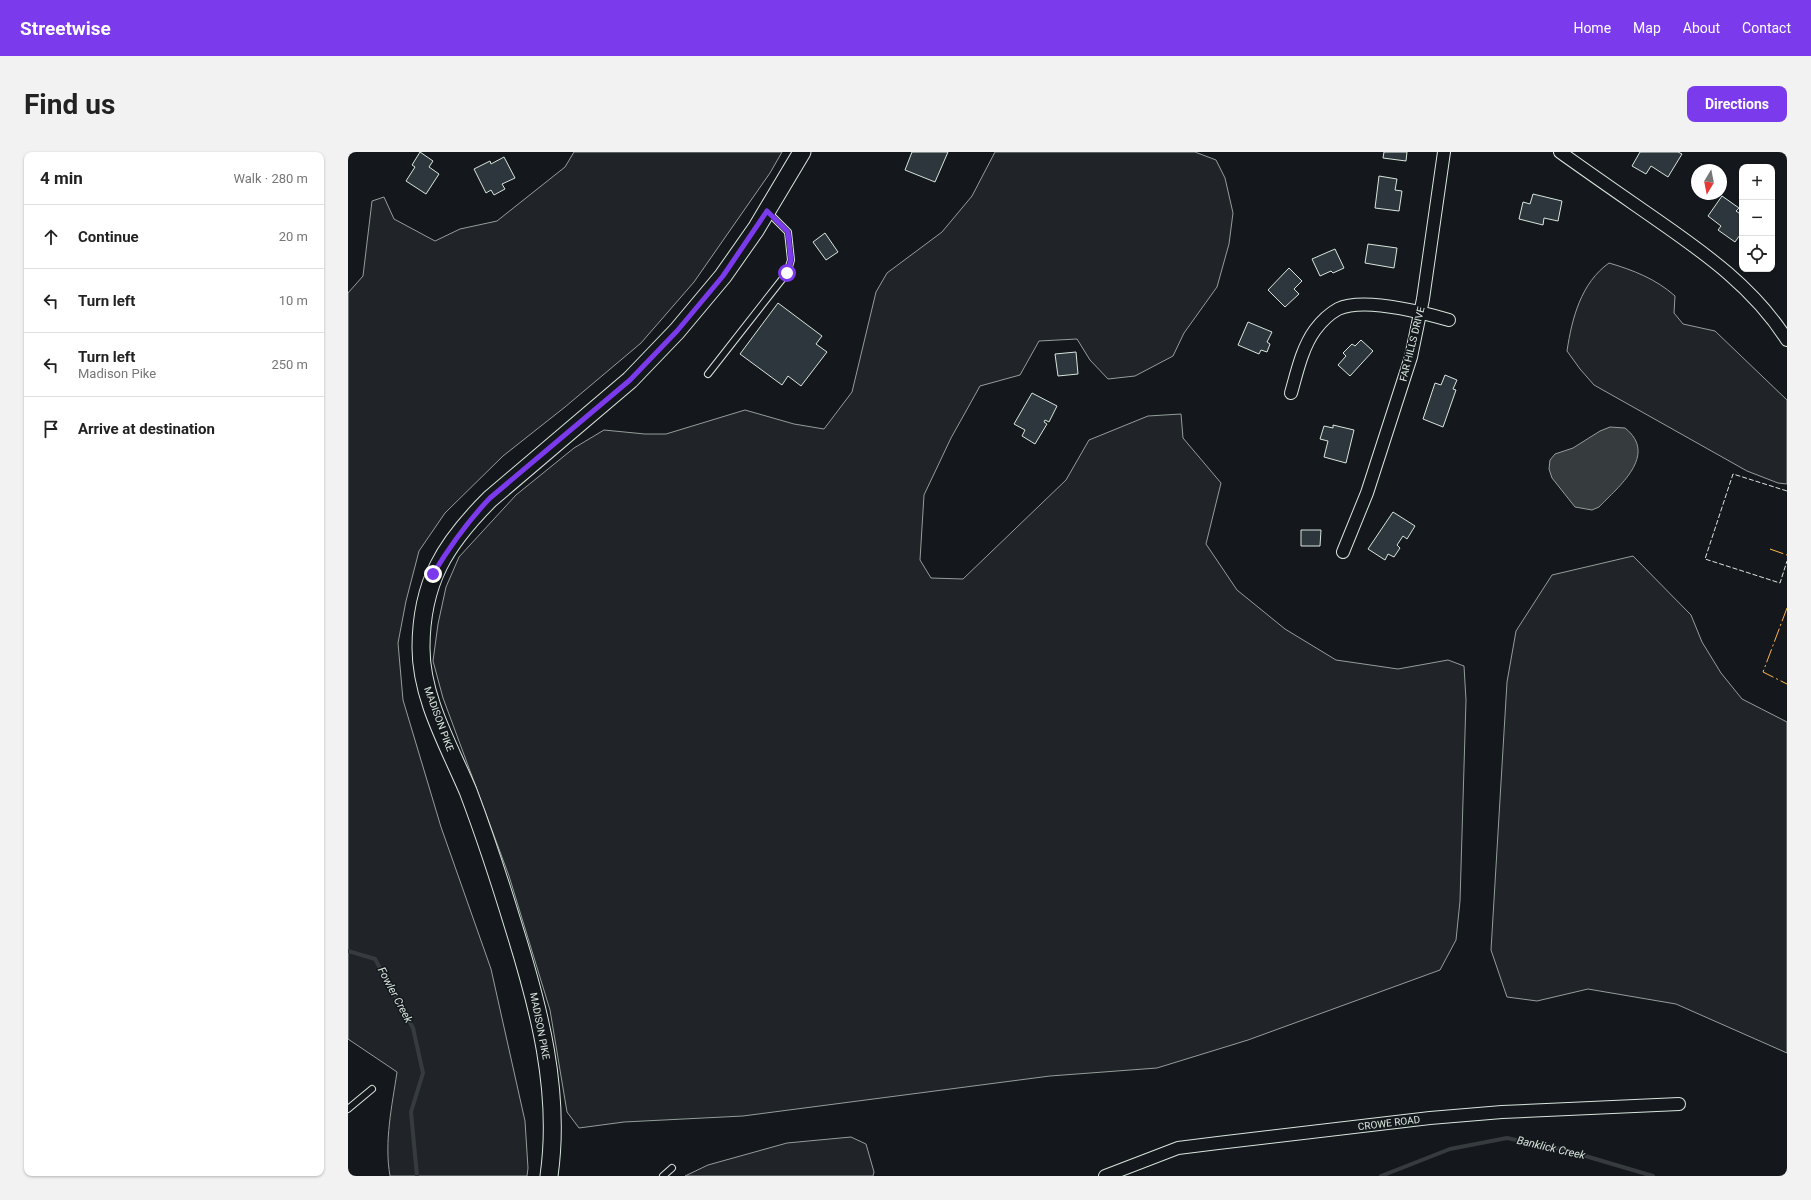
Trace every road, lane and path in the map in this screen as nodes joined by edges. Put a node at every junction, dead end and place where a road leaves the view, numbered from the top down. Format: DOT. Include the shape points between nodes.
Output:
graph roads {
  1 [pos="802,152"];
  2 [pos="1444,152"];
  3 [pos="1560,152"];
  4 [pos="767,211"];
  5 [pos="1420,312"];
  6 [pos="1449,320"];
  7 [pos="1787,340"];
  8 [pos="708,374"];
  9 [pos="1291,392"];
  10 [pos="1343,552"];
  11 [pos="372,1089"];
  12 [pos="1679,1104"];
  13 [pos="348,1108"];
  14 [pos="672,1168"];
  15 [pos="549,1176"];
  16 [pos="663,1176"];
  17 [pos="1105,1176"];
  1 -- 4 [label="street, MADISON PIKE"];
  2 -- 5 [label="street, FAR HILLS DRIVE"];
  3 -- 7 [label="street" via="1708,256 1764,308"];
  4 -- 8 [label="lane" via="788,232 791,260 787,273"];
  4 -- 15 [label="street, MADISON PIKE" via="723,276 677,331 630,380 490,498 470,519 454,539 433,574 428,590 422,620 421,649 433,709 496,867 532,984 543,1033 553,1122"];
  5 -- 6 [label="street"];
  5 -- 9 [label="street" via="1362,304 1331,313 1308,342"];
  5 -- 10 [label="street, FAR HILLS DRIVE" via="1411,358 1367,493"];
  11 -- 13 [label="lane"];
  12 -- 17 [label="street, CROWE ROAD" via="1452,1116 1178,1148"];
  14 -- 16 [label="lane"];
}
